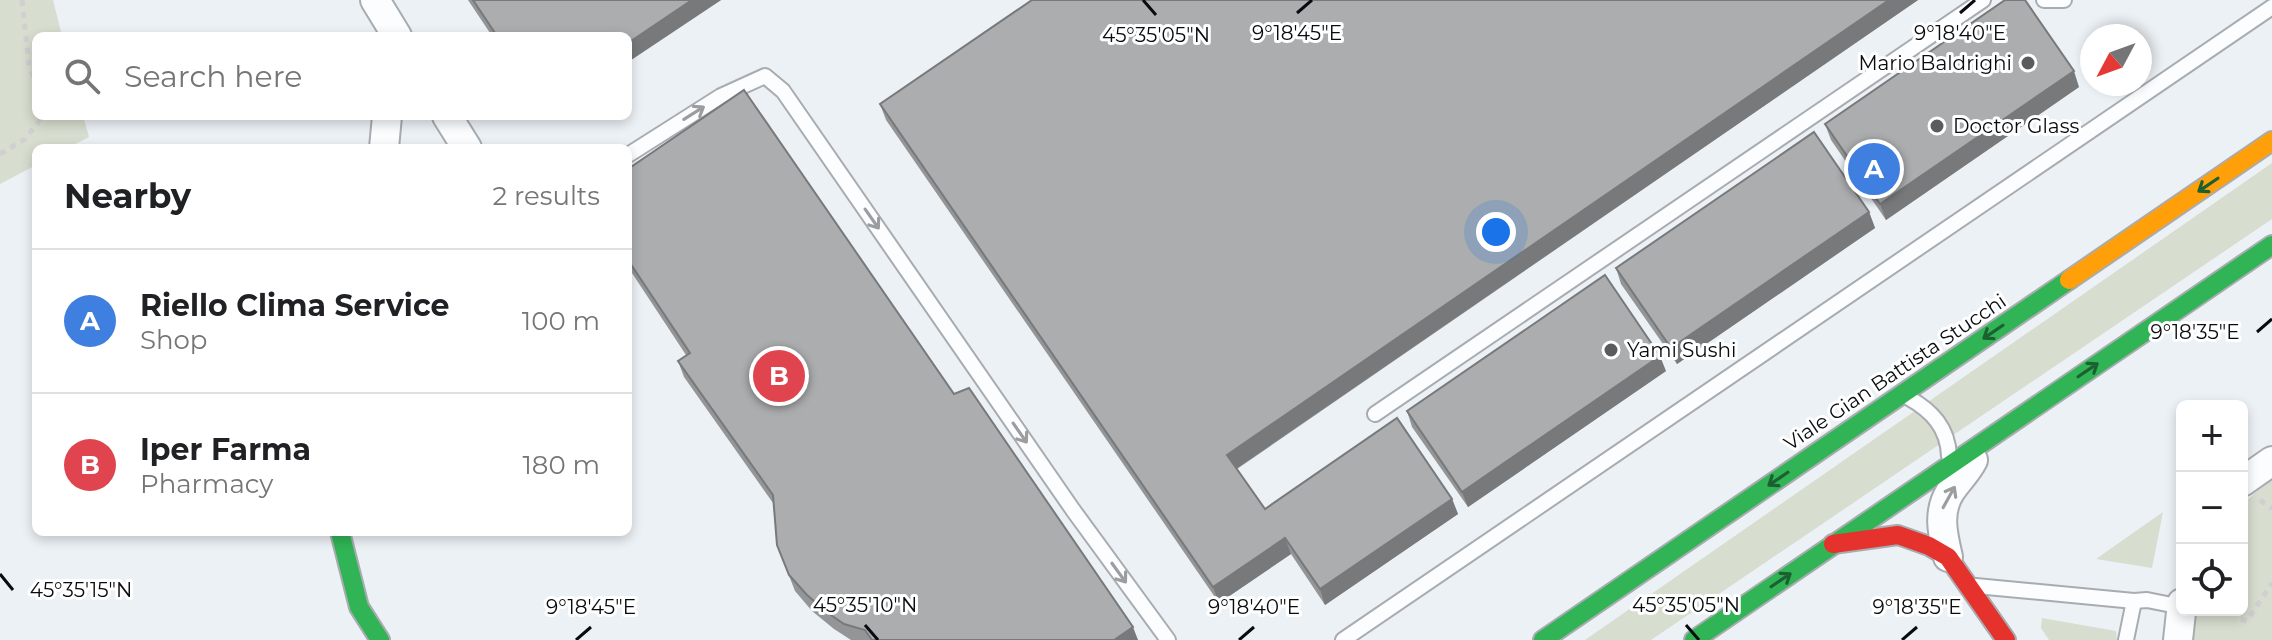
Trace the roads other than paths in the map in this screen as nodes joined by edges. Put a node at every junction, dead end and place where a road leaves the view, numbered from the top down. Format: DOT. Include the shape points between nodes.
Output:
graph roads {
  1 [pos="375,0"];
  2 [pos="1983,0"];
  3 [pos="2044,0"];
  4 [pos="2064,0"];
  5 [pos="2272,7"];
  6 [pos="394,32"];
  7 [pos="387,120"];
  8 [pos="450,120"];
  9 [pos="2272,141"];
  10 [pos="384,144"];
  11 [pos="464,144"];
  12 [pos="632,152"];
  13 [pos="2272,245"];
  14 [pos="1902,394"];
  15 [pos="1375,414"];
  16 [pos="1980,444"];
  17 [pos="2272,461"];
  18 [pos="1949,465"];
  19 [pos="2248,478"];
  20 [pos="341,536"];
  21 [pos="1833,545"];
  22 [pos="1948,557"];
  23 [pos="1968,585"];
  24 [pos="2134,601"];
  25 [pos="2176,604"];
  26 [pos="2181,616"];
  27 [pos="380,640"];
  28 [pos="1168,640"];
  29 [pos="1343,640"];
  30 [pos="1543,640"];
  31 [pos="1694,640"];
  32 [pos="2006,640"];
  33 [pos="2126,640"];
  34 [pos="2178,640"];
  1 -- 6 [label="street"];
  2 -- 15 [label="lane"];
  3 -- 4 [label="lane"];
  5 -- 29 [label="lane"];
  7 -- 10 [label="street"];
  8 -- 11 [label="street"];
  9 -- 14 [label="main road, Viale Gian Battista Stucchi, one-way"];
  12 -- 28 [label="lane, one-way" via="721,96 765,76 783,91"];
  16 -- 13 [label="main road, one-way"];
  14 -- 18 [label="lane" via="1938,421 1948,442"];
  14 -- 30 [label="main road, Viale Gian Battista Stucchi, one-way"];
  16 -- 18 [label="main road"];
  22 -- 16 [label="street, one-way" via="1942,508"];
  17 -- 19 [label="street"];
  18 -- 21 [label="main road"];
  20 -- 27 [label="main road" via="359,607"];
  21 -- 22 [label="main road" via="1898,535"];
  31 -- 21 [label="main road, one-way"];
  22 -- 23 [label="main road"];
  23 -- 24 [label="lane"];
  23 -- 32 [label="main road"];
  24 -- 25 [label="lane"];
  24 -- 33 [label="lane"];
  26 -- 34 [label="street"];
}
